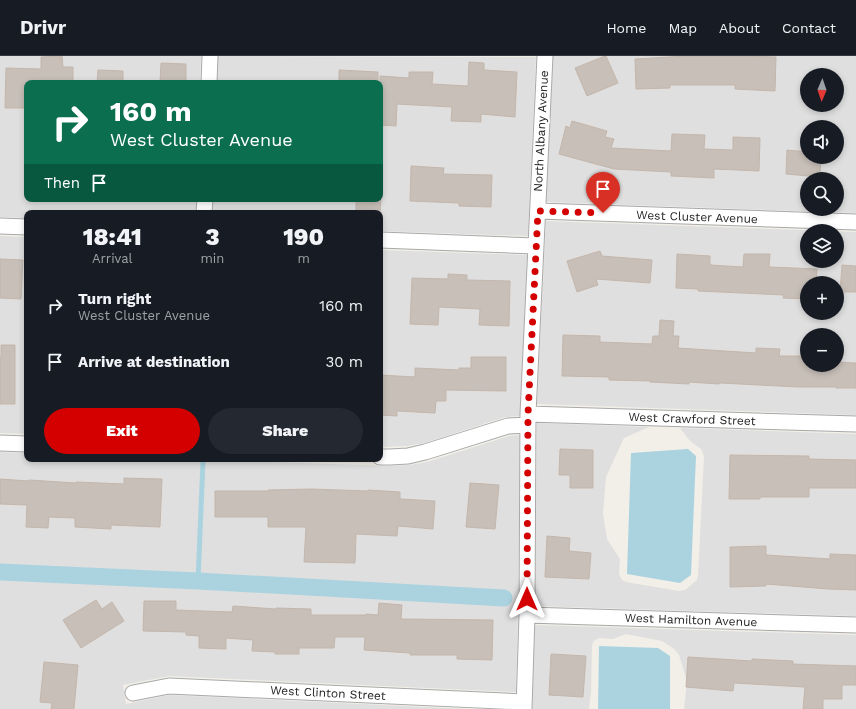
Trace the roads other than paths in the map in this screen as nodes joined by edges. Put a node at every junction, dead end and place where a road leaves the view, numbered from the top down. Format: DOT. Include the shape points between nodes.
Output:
graph roads {
  1 [pos="210,56"];
  2 [pos="545,56"];
  3 [pos="209,80"];
  4 [pos="538,211"];
  5 [pos="856,222"];
  6 [pos="0,226"];
  7 [pos="24,227"];
  8 [pos="383,240"];
  9 [pos="536,246"];
  10 [pos="528,419"];
  11 [pos="856,424"];
  12 [pos="0,443"];
  13 [pos="24,444"];
  14 [pos="383,457"];
  15 [pos="527,614"];
  16 [pos="856,625"];
  17 [pos="133,693"];
  18 [pos="524,705"];
  1 -- 3 [label="street"];
  2 -- 4 [label="street, North Albany Avenue"];
  4 -- 5 [label="street, West Cluster Avenue"];
  4 -- 9 [label="street, North Albany Avenue"];
  6 -- 7 [label="street"];
  8 -- 9 [label="street"];
  9 -- 10 [label="street, North Albany Avenue"];
  10 -- 11 [label="street, West Crawford Street"];
  10 -- 14 [label="street, West Crawford Street" via="425,452"];
  10 -- 15 [label="street, North Albany Avenue"];
  12 -- 13 [label="street"];
  15 -- 16 [label="street, West Hamilton Avenue"];
  15 -- 18 [label="street, North Albany Avenue"];
  17 -- 18 [label="street, West Clinton Street" via="169,686"];
}
